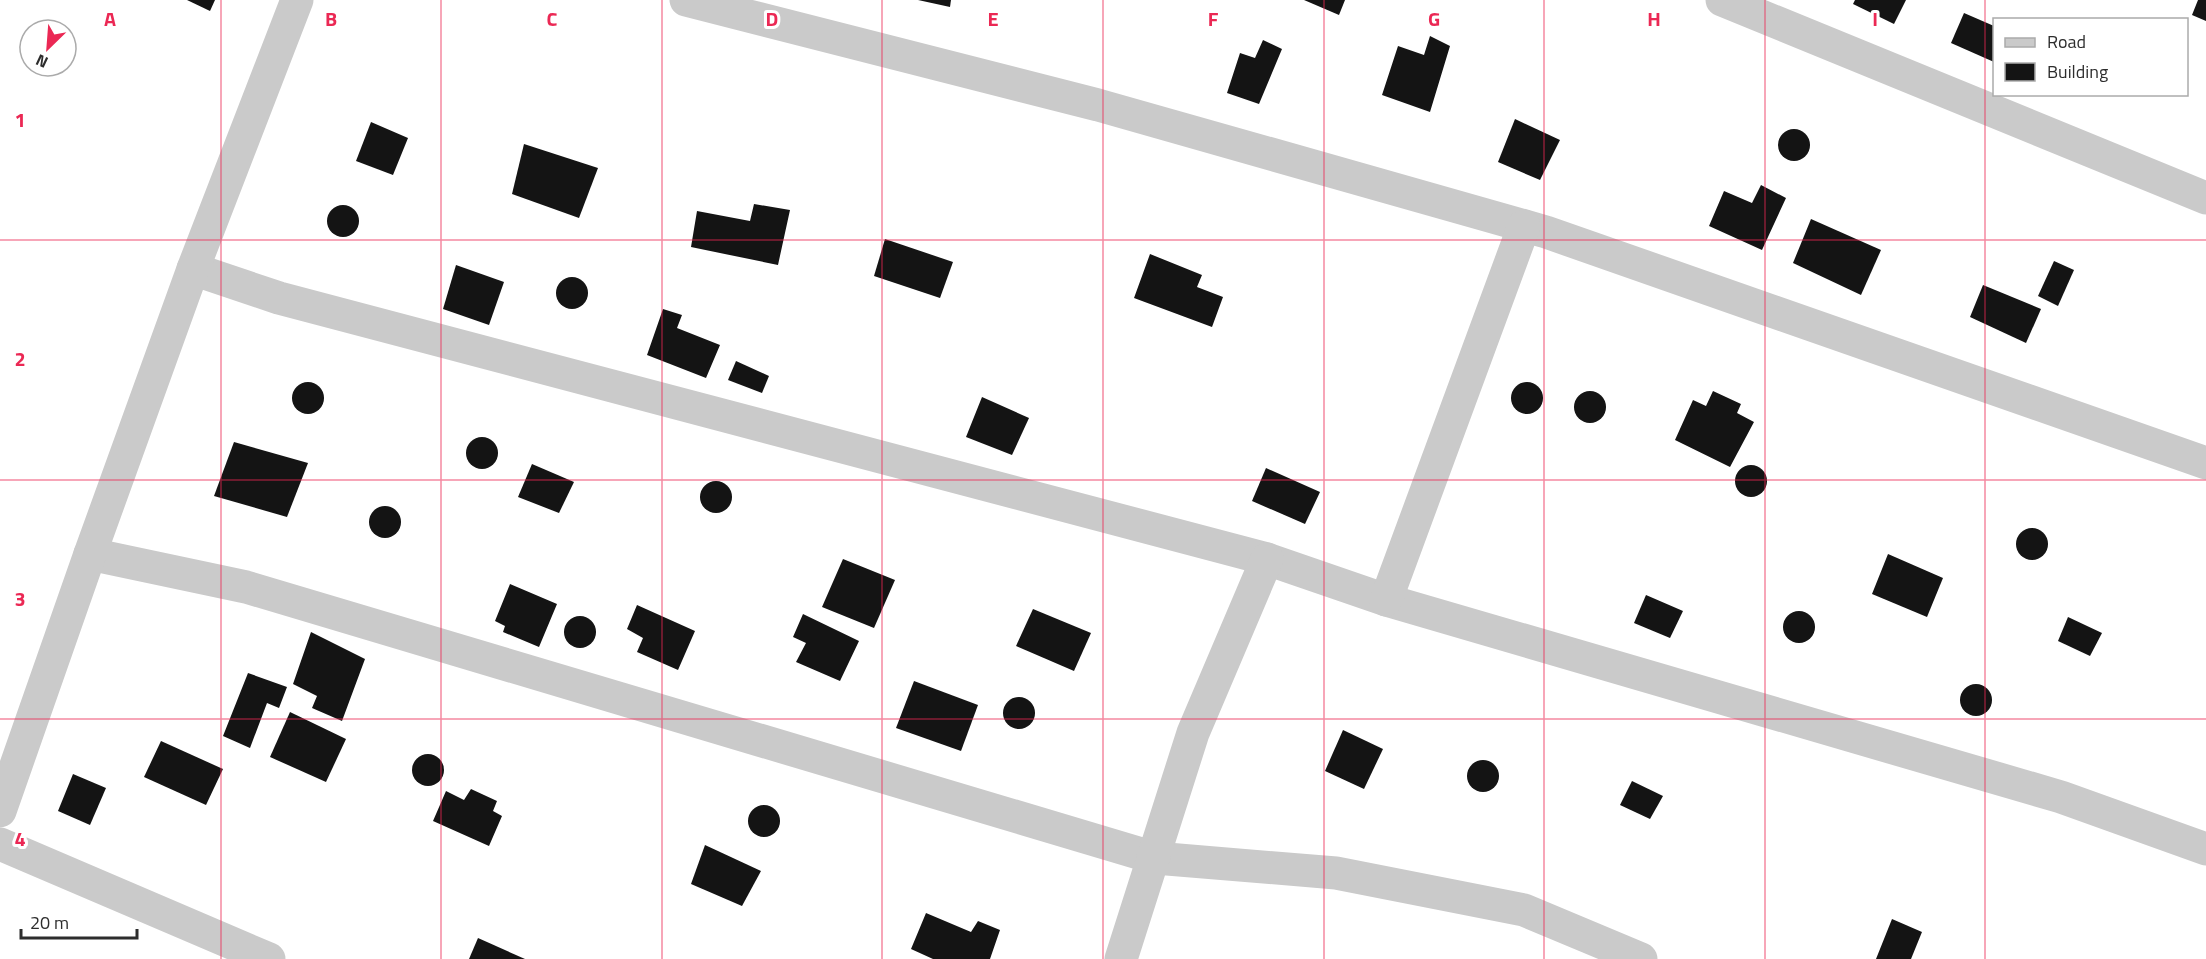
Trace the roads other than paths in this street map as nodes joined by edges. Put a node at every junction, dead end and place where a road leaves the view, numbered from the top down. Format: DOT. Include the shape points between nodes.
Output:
graph roads {
  1 [pos="297,0"];
  2 [pos="686,0"];
  3 [pos="1722,0"];
  4 [pos="2206,198"];
  5 [pos="1524,226"];
  6 [pos="193,269"];
  7 [pos="2206,463"];
  8 [pos="90,555"];
  9 [pos="1267,560"];
  10 [pos="1386,600"];
  11 [pos="0,811"];
  12 [pos="0,844"];
  13 [pos="2206,849"];
  14 [pos="1155,858"];
  15 [pos="269,959"];
  16 [pos="1121,959"];
  17 [pos="1641,959"];
  1 -- 6 [label="street"];
  2 -- 5 [label="street" via="1098,105"];
  3 -- 4 [label="street"];
  5 -- 7 [label="street"];
  5 -- 10 [label="street"];
  6 -- 8 [label="street"];
  6 -- 9 [label="street" via="279,298"];
  8 -- 11 [label="street"];
  8 -- 14 [label="street" via="246,587"];
  9 -- 10 [label="street"];
  9 -- 14 [label="street" via="1193,733"];
  10 -- 13 [label="street" via="2061,797"];
  12 -- 15 [label="street"];
  14 -- 16 [label="street"];
  14 -- 17 [label="street" via="1336,873 1524,910"];
}
